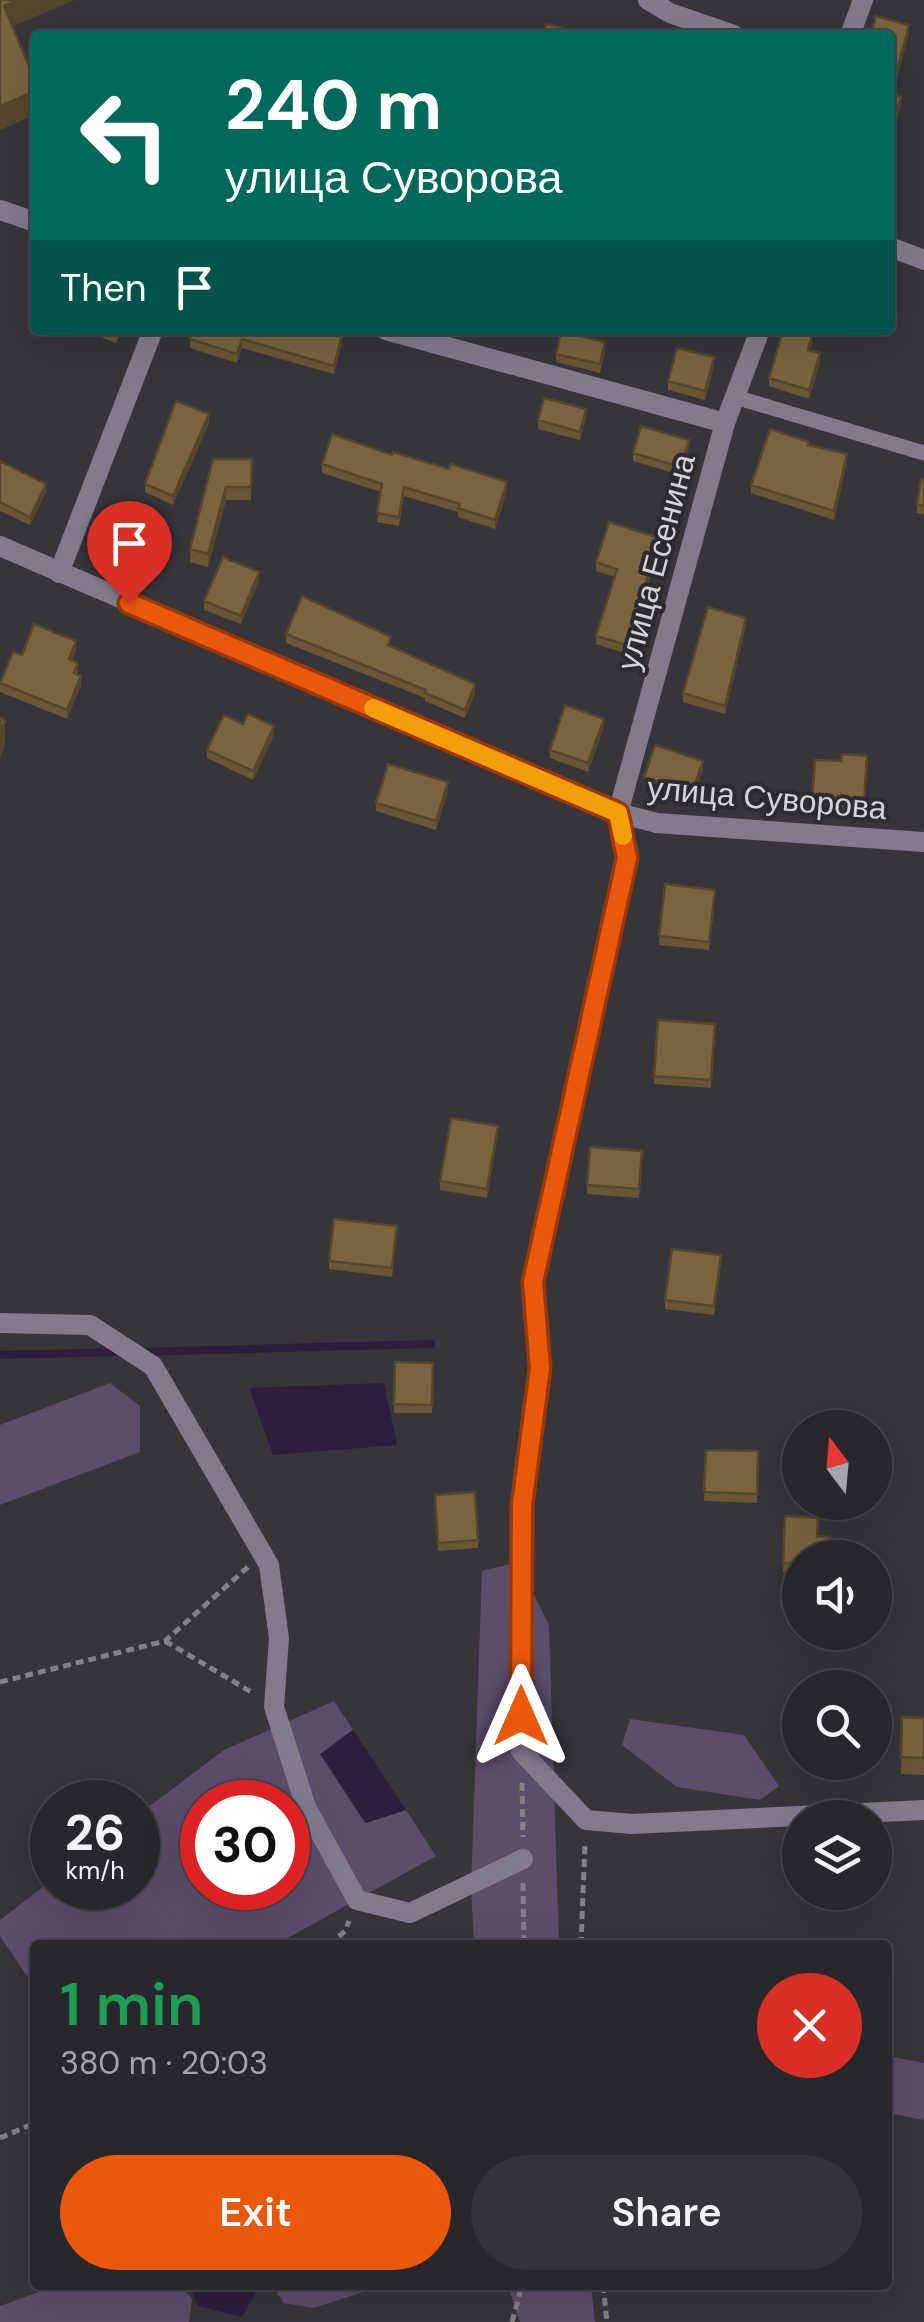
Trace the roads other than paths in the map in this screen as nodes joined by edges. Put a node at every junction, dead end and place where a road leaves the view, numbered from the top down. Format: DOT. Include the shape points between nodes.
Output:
graph roads {
  1 [pos="648,0"];
  2 [pos="863,0"];
  3 [pos="719,30"];
  4 [pos="852,30"];
  5 [pos="0,210"];
  6 [pos="30,220"];
  7 [pos="895,249"];
  8 [pos="924,260"];
  9 [pos="150,335"];
  10 [pos="404,335"];
  11 [pos="758,335"];
  12 [pos="735,397"];
  13 [pos="725,424"];
  14 [pos="924,453"];
  15 [pos="0,546"];
  16 [pos="60,573"];
  17 [pos="618,813"];
  18 [pos="924,842"];
  19 [pos="0,1324"];
  20 [pos="924,1810"];
  21 [pos="523,1859"];
  1 -- 3 [label="street"];
  2 -- 4 [label="street"];
  5 -- 6 [label="street"];
  7 -- 8 [label="street"];
  9 -- 16 [label="street"];
  10 -- 13 [label="street"];
  11 -- 12 [label="street, улица Есенина"];
  12 -- 13 [label="street, улица Есенина"];
  12 -- 14 [label="lane"];
  13 -- 17 [label="street, улица Есенина"];
  15 -- 16 [label="street, улица Суворова"];
  16 -- 17 [label="street, улица Суворова"];
  17 -- 18 [label="street, улица Суворова" via="657,823"];
  17 -- 20 [label="street" via="627,858 533,1282 540,1368 522,1505 521,1751 586,1820 632,1824"];
  19 -- 21 [label="street" via="90,1325 153,1366 268,1565 279,1638 274,1707 306,1807 358,1900 410,1914"];
}
